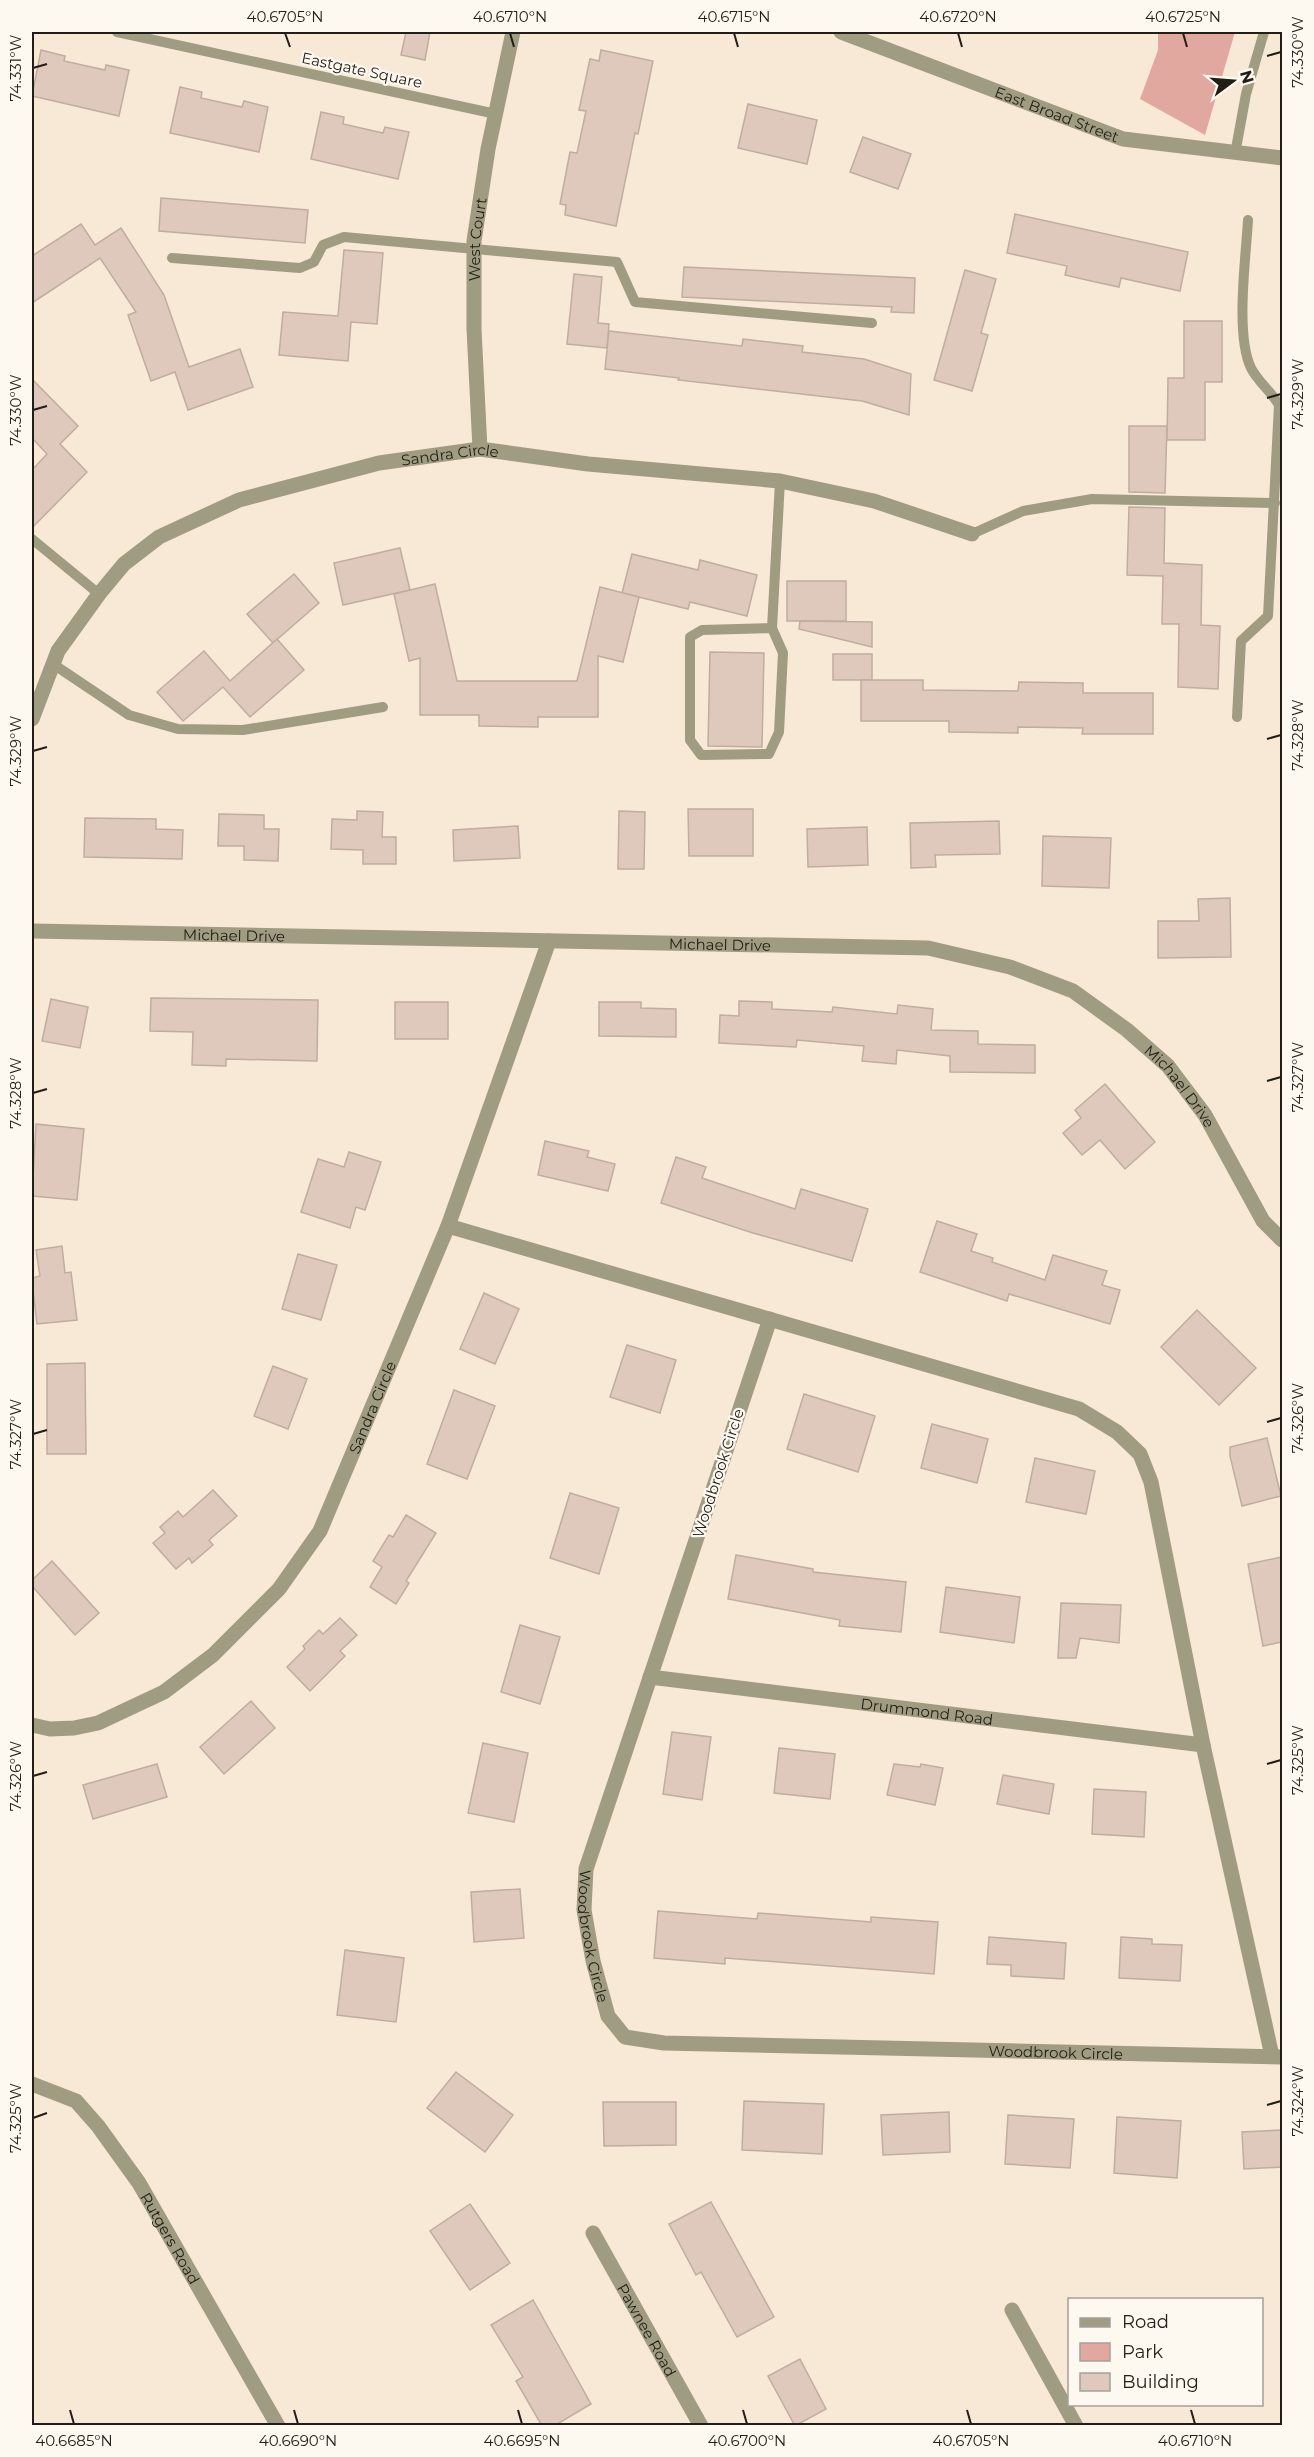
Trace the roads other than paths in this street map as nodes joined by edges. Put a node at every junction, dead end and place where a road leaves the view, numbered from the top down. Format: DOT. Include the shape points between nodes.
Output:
graph roads {
  1 [pos="117,32"];
  2 [pos="513,32"];
  3 [pos="841,32"];
  4 [pos="1264,32"];
  5 [pos="496,114"];
  6 [pos="1235,154"];
  7 [pos="1282,158"];
  8 [pos="1248,220"];
  9 [pos="474,249"];
  10 [pos="172,258"];
  11 [pos="872,323"];
  12 [pos="480,449"];
  13 [pos="780,481"];
  14 [pos="1275,503"];
  15 [pos="972,534"];
  16 [pos="32,539"];
  17 [pos="99,594"];
  18 [pos="772,628"];
  19 [pos="53,664"];
  20 [pos="383,707"];
  21 [pos="1237,717"];
  22 [pos="32,719"];
  23 [pos="32,931"];
  24 [pos="549,940"];
  25 [pos="448,1226"];
  26 [pos="1282,1240"];
  27 [pos="770,1319"];
  28 [pos="651,1677"];
  29 [pos="32,1725"];
  30 [pos="1203,1745"];
  31 [pos="1277,2057"];
  32 [pos="32,2085"];
  33 [pos="593,2234"];
  34 [pos="1012,2310"];
  35 [pos="278,2426"];
  36 [pos="701,2426"];
  37 [pos="1076,2426"];
  1 -- 5 [label="lane, Eastgate Square"];
  2 -- 5 [label="street, West Court"];
  3 -- 6 [label="street, East Broad Street" via="1123,139"];
  4 -- 6 [label="lane" via="1246,94"];
  5 -- 9 [label="street, West Court"];
  6 -- 7 [label="street, East Broad Street"];
  8 -- 14 [label="lane" via="1242,308 1247,358 1258,380 1279,405"];
  9 -- 10 [label="lane" via="344,237 323,245 314,262 300,268"];
  9 -- 11 [label="lane" via="616,262 635,302"];
  9 -- 12 [label="street, West Court"];
  12 -- 13 [label="street, Sandra Circle" via="588,464"];
  12 -- 17 [label="street, Sandra Circle" via="379,463 239,500 159,537 124,564"];
  13 -- 15 [label="street, Sandra Circle" via="874,501"];
  13 -- 18 [label="lane"];
  14 -- 15 [label="lane" via="1092,500 1023,511"];
  14 -- 21 [label="lane" via="1268,616 1242,640"];
  16 -- 17 [label="lane"];
  17 -- 19 [label="street, Sandra Circle"];
  18 -- 18 [label="lane" via="783,653 779,732 769,754 701,755 690,740 690,637 702,630"];
  19 -- 20 [label="lane" via="129,715 178,729 243,730"];
  19 -- 22 [label="street, Sandra Circle"];
  23 -- 24 [label="street, Michael Drive"];
  24 -- 25 [label="street, Sandra Circle"];
  24 -- 26 [label="street, Michael Drive" via="928,948 1010,967 1073,991 1168,1066 1205,1115 1263,1221"];
  25 -- 27 [label="street, Woodbrook Circle"];
  25 -- 29 [label="street, Sandra Circle" via="320,1532 279,1588 213,1655 164,1692 98,1723 50,1729"];
  27 -- 28 [label="street, Woodbrook Circle"];
  27 -- 30 [label="street, Woodbrook Circle" via="1079,1409 1117,1432 1140,1454 1151,1482"];
  28 -- 30 [label="street, Drummond Road"];
  28 -- 31 [label="street, Woodbrook Circle" via="586,1869 584,1910 592,1961 608,2016 625,2037 664,2043"];
  30 -- 31 [label="street, Woodbrook Circle"];
  32 -- 35 [label="street, Rutgers Road" via="76,2101 98,2126 139,2183"];
  33 -- 36 [label="street, Pawnee Road"];
  34 -- 37 [label="street"];
}
